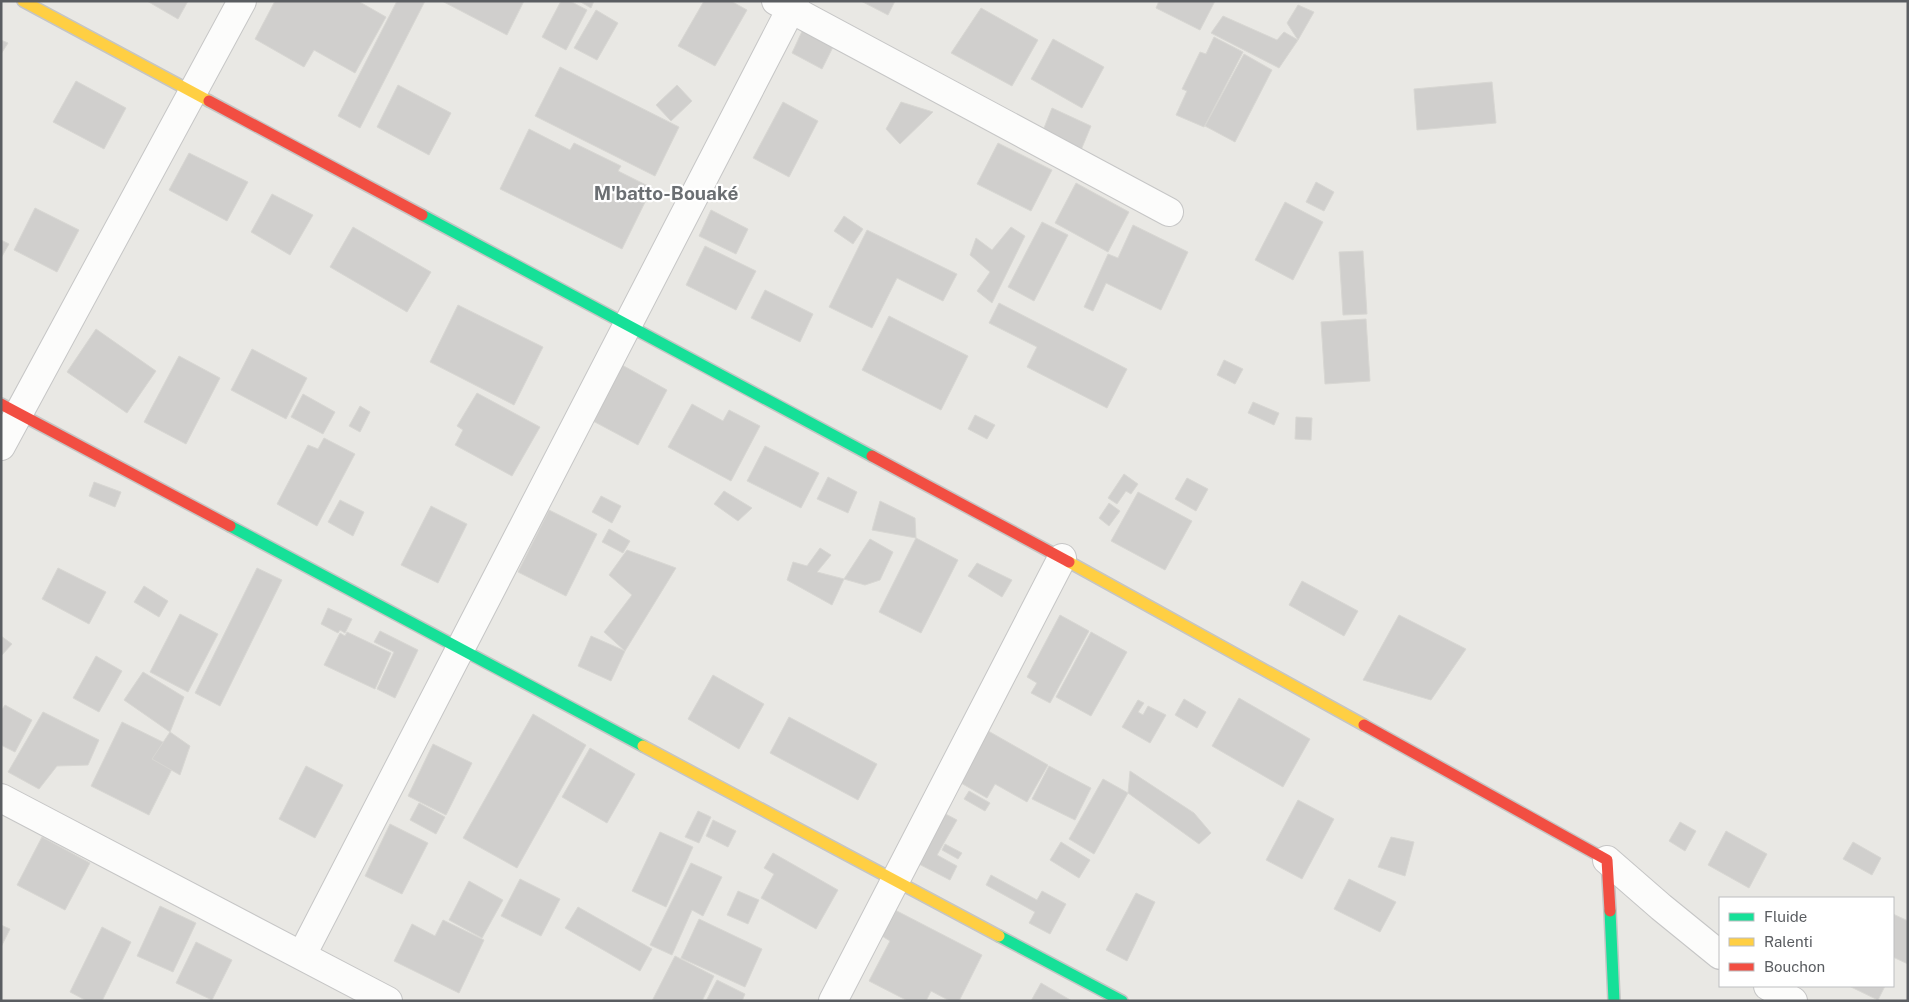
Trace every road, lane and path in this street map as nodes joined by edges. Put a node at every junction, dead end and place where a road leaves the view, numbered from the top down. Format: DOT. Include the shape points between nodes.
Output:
graph roads {
  1 [pos="23,1"];
  2 [pos="242,1"];
  3 [pos="787,4"];
  4 [pos="193,93"];
  5 [pos="1169,212"];
  6 [pos="628,326"];
  7 [pos="10,409"];
  8 [pos="1,446"];
  9 [pos="1062,558"];
  10 [pos="460,648"];
  11 [pos="1,798"];
  12 [pos="1607,860"];
  13 [pos="895,880"];
  14 [pos="1719,954"];
  15 [pos="302,956"];
  16 [pos="1770,987"];
  17 [pos="388,1001"];
  18 [pos="833,1001"];
  19 [pos="1122,1001"];
  20 [pos="1614,1001"];
  21 [pos="1793,1001"];
  1 -- 4 [label="street"];
  2 -- 4 [label="street"];
  3 -- 5 [label="street"];
  3 -- 6 [label="street"];
  4 -- 6 [label="street"];
  4 -- 7 [label="street"];
  6 -- 9 [label="street"];
  6 -- 10 [label="street"];
  7 -- 8 [label="street"];
  7 -- 10 [label="street"];
  9 -- 12 [label="street"];
  9 -- 13 [label="street"];
  10 -- 13 [label="street"];
  10 -- 15 [label="street"];
  11 -- 15 [label="street"];
  12 -- 14 [label="street"];
  12 -- 20 [label="street"];
  13 -- 18 [label="street"];
  13 -- 19 [label="street"];
  15 -- 17 [label="street"];
  16 -- 21 [label="street"];
}
